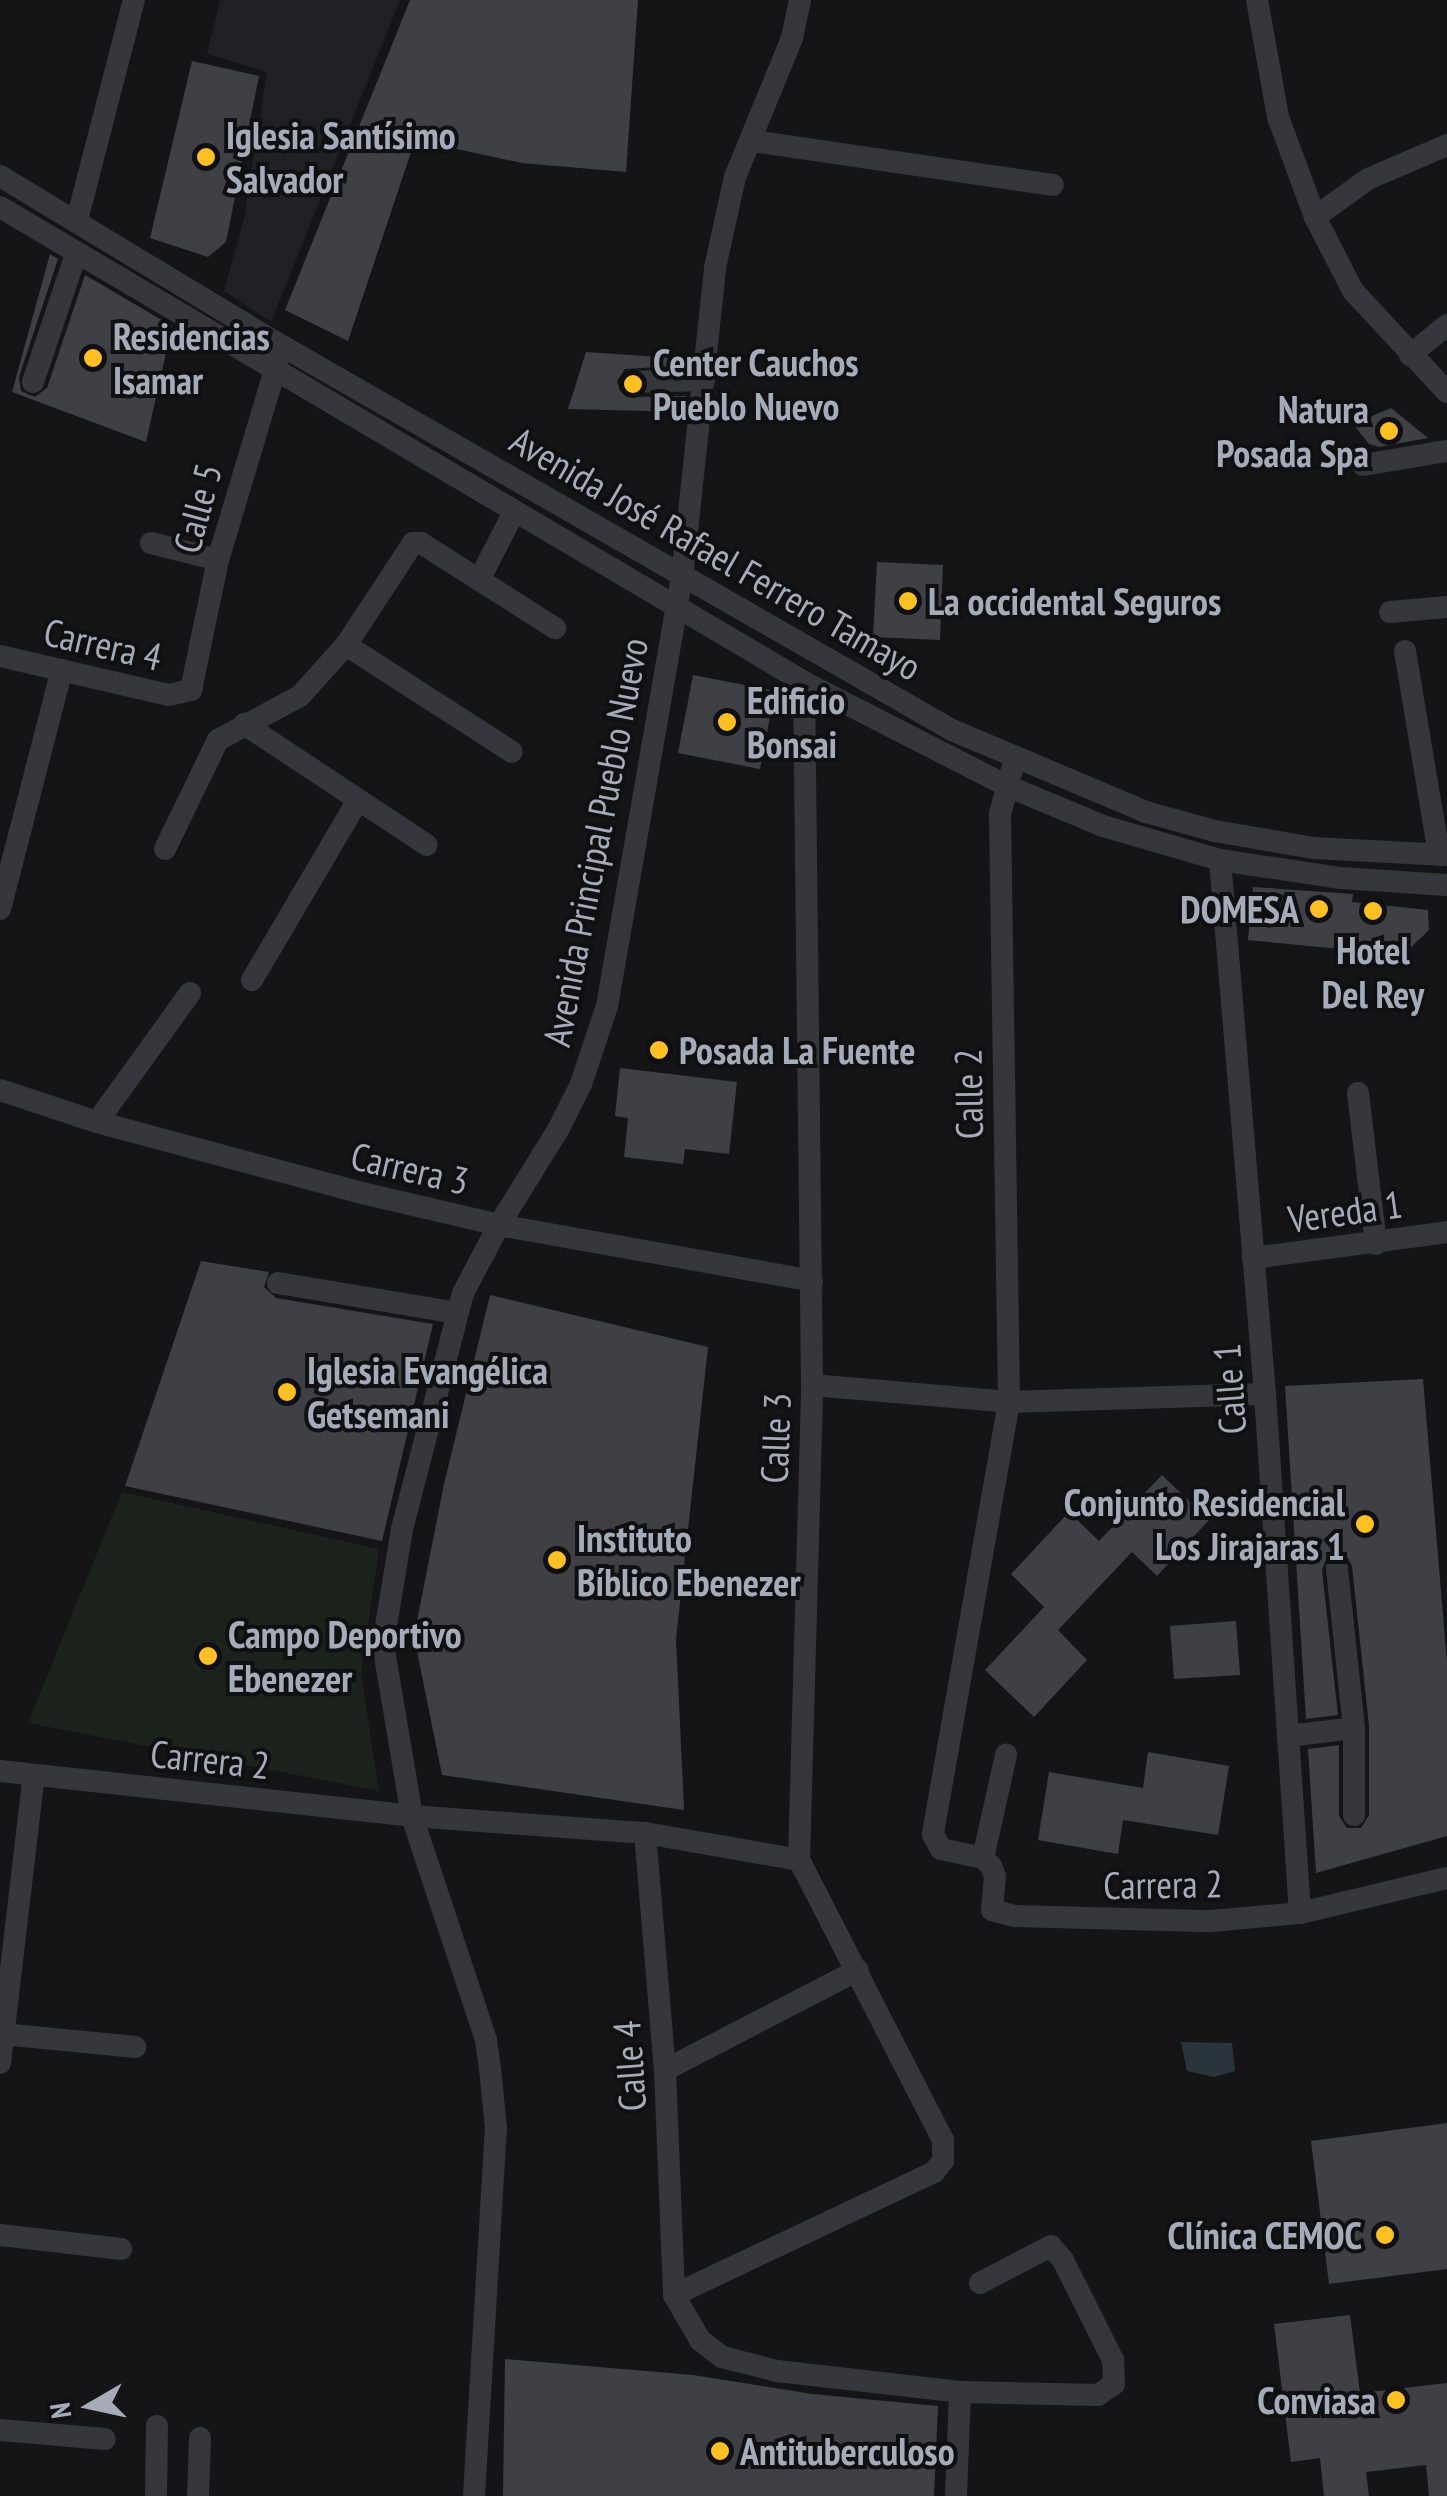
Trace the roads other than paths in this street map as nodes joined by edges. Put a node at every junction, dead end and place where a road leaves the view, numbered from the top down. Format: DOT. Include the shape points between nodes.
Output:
graph roads {
  1 [pos="134,0"];
  2 [pos="800,0"];
  3 [pos="1256,0"];
  4 [pos="752,141"];
  5 [pos="1447,145"];
  6 [pos="0,176"];
  7 [pos="1053,185"];
  8 [pos="0,207"];
  9 [pos="1315,217"];
  10 [pos="77,220"];
  11 [pos="76,254"];
  12 [pos="1447,325"];
  13 [pos="284,347"];
  14 [pos="1410,355"];
  15 [pos="272,370"];
  16 [pos="704,380"];
  17 [pos="32,382"];
  18 [pos="632,382"];
  19 [pos="1447,392"];
  20 [pos="1447,451"];
  21 [pos="1363,465"];
  22 [pos="514,512"];
  23 [pos="150,543"];
  24 [pos="218,560"];
  25 [pos="682,578"];
  26 [pos="479,580"];
  27 [pos="1447,607"];
  28 [pos="676,608"];
  29 [pos="1390,612"];
  30 [pos="556,628"];
  31 [pos="346,646"];
  32 [pos="1405,651"];
  33 [pos="0,656"];
  34 [pos="62,670"];
  35 [pos="804,682"];
  36 [pos="191,690"];
  37 [pos="244,724"];
  38 [pos="512,752"];
  39 [pos="1015,758"];
  40 [pos="1004,785"];
  41 [pos="357,802"];
  42 [pos="427,845"];
  43 [pos="165,848"];
  44 [pos="1443,855"];
  45 [pos="1220,860"];
  46 [pos="1446,886"];
  47 [pos="0,909"];
  48 [pos="252,980"];
  49 [pos="190,993"];
  50 [pos="0,1090"];
  51 [pos="1358,1093"];
  52 [pos="98,1122"];
  53 [pos="499,1225"];
  54 [pos="1447,1232"];
  55 [pos="1376,1244"];
  56 [pos="1253,1258"];
  57 [pos="812,1281"];
  58 [pos="278,1284"];
  59 [pos="457,1313"];
  60 [pos="812,1384"];
  61 [pos="1265,1394"];
  62 [pos="1009,1402"];
  63 [pos="1337,1568"];
  64 [pos="1354,1728"];
  65 [pos="1288,1736"];
  66 [pos="1006,1755"];
  67 [pos="0,1771"];
  68 [pos="34,1775"];
  69 [pos="1354,1815"];
  70 [pos="412,1816"];
  71 [pos="645,1833"];
  72 [pos="983,1858"];
  73 [pos="798,1860"];
  74 [pos="1447,1878"];
  75 [pos="1300,1913"];
  76 [pos="858,1970"];
  77 [pos="3,2034"];
  78 [pos="135,2047"];
  79 [pos="0,2063"];
  80 [pos="665,2070"];
  81 [pos="0,2234"];
  82 [pos="121,2249"];
  83 [pos="980,2283"];
  84 [pos="674,2295"];
  85 [pos="960,2392"];
  86 [pos="157,2426"];
  87 [pos="0,2430"];
  88 [pos="200,2438"];
  89 [pos="105,2439"];
  90 [pos="156,2496"];
  91 [pos="198,2496"];
  92 [pos="474,2496"];
  93 [pos="956,2496"];
  1 -- 10 [label="street"];
  2 -- 4 [label="street, Avenida Principal Pueblo Nuevo"];
  3 -- 9 [label="street" via="1278,117"];
  4 -- 7 [label="street"];
  4 -- 16 [label="street, Avenida Principal Pueblo Nuevo" via="735,177 714,268"];
  5 -- 9 [label="street" via="1368,180"];
  6 -- 10 [label="street, Avenida José Rafael Ferrero Tamayo"];
  8 -- 11 [label="street, Avenida José Rafael Ferrero Tamayo"];
  9 -- 14 [label="street" via="1354,292"];
  10 -- 13 [label="street, Avenida José Rafael Ferrero Tamayo"];
  11 -- 15 [label="street, Avenida José Rafael Ferrero Tamayo"];
  11 -- 17 [label="street"];
  12 -- 14 [label="street"];
  13 -- 15 [label="street, Calle 5"];
  13 -- 25 [label="street, Avenida José Rafael Ferrero Tamayo"];
  14 -- 19 [label="street"];
  15 -- 22 [label="street, Avenida José Rafael Ferrero Tamayo"];
  15 -- 24 [label="street, Calle 5"];
  16 -- 18 [label="street"];
  16 -- 25 [label="street, Avenida Principal Pueblo Nuevo"];
  20 -- 21 [label="street"];
  22 -- 26 [label="street"];
  22 -- 28 [label="street, Avenida José Rafael Ferrero Tamayo"];
  23 -- 24 [label="street"];
  24 -- 36 [label="street, Calle 5"];
  25 -- 28 [label="street, Avenida Principal Pueblo Nuevo"];
  25 -- 39 [label="street, Avenida José Rafael Ferrero Tamayo" via="952,730"];
  26 -- 30 [label="street"];
  26 -- 31 [label="street" via="412,543"];
  27 -- 29 [label="street"];
  28 -- 35 [label="street, Avenida José Rafael Ferrero Tamayo"];
  28 -- 53 [label="street, Avenida Principal Pueblo Nuevo" via="607,1006 582,1084"];
  31 -- 37 [label="street" via="289,706"];
  31 -- 38 [label="street"];
  32 -- 44 [label="street"];
  33 -- 34 [label="street, Carrera 4"];
  34 -- 36 [label="street, Carrera 4" via="168,695"];
  34 -- 47 [label="street"];
  35 -- 40 [label="street, Avenida José Rafael Ferrero Tamayo"];
  35 -- 57 [label="street, Calle 3"];
  37 -- 41 [label="street"];
  37 -- 43 [label="street" via="218,740"];
  39 -- 40 [label="street, Calle 2"];
  39 -- 44 [label="street, Avenida José Rafael Ferrero Tamayo" via="1146,812 1215,831 1313,848"];
  40 -- 45 [label="street, Avenida José Rafael Ferrero Tamayo" via="1103,826"];
  40 -- 62 [label="street, Calle 2"];
  41 -- 42 [label="street"];
  41 -- 48 [label="street"];
  45 -- 46 [label="street, Avenida José Rafael Ferrero Tamayo"];
  45 -- 56 [label="street, Calle 1"];
  49 -- 52 [label="street"];
  50 -- 52 [label="street, Carrera 3"];
  51 -- 55 [label="street"];
  52 -- 53 [label="street, Carrera 3"];
  53 -- 57 [label="street, Carrera 3"];
  53 -- 59 [label="street, Avenida Principal Pueblo Nuevo"];
  54 -- 55 [label="street, Vereda 1"];
  55 -- 56 [label="street, Vereda 1"];
  56 -- 61 [label="street, Calle 1"];
  57 -- 60 [label="street, Calle 3"];
  58 -- 59 [label="street"];
  59 -- 70 [label="street, Avenida Principal Pueblo Nuevo" via="402,1529 383,1644"];
  60 -- 62 [label="street"];
  60 -- 73 [label="street, Calle 3"];
  61 -- 62 [label="street"];
  61 -- 65 [label="street, Calle 1"];
  62 -- 72 [label="street, Calle 2" via="933,1834 941,1849"];
  63 -- 64 [label="street"];
  64 -- 65 [label="street"];
  64 -- 69 [label="street"];
  65 -- 75 [label="street, Calle 1"];
  66 -- 72 [label="street"];
  67 -- 68 [label="street, Carrera 2"];
  68 -- 70 [label="street, Carrera 2"];
  68 -- 77 [label="street"];
  70 -- 71 [label="street, Carrera 2"];
  70 -- 92 [label="street, Avenida Principal Pueblo Nuevo" via="486,2040 496,2128"];
  71 -- 73 [label="street, Carrera 2"];
  71 -- 80 [label="street, Calle 4"];
  72 -- 75 [label="street, Carrera 2" via="995,1876 992,1910 1015,1916 1211,1921"];
  73 -- 76 [label="street"];
  74 -- 75 [label="street, Carrera 2"];
  76 -- 80 [label="street"];
  76 -- 84 [label="street" via="943,2140 943,2161 934,2172"];
  77 -- 78 [label="street"];
  77 -- 79 [label="street"];
  80 -- 84 [label="street, Calle 4"];
  81 -- 82 [label="street"];
  83 -- 85 [label="street" via="1051,2246 1113,2360 1114,2384 1098,2395"];
  84 -- 85 [label="street" via="700,2340 722,2358 777,2371"];
  85 -- 93 [label="street"];
  86 -- 90 [label="street"];
  87 -- 89 [label="street"];
  88 -- 91 [label="street"];
}
